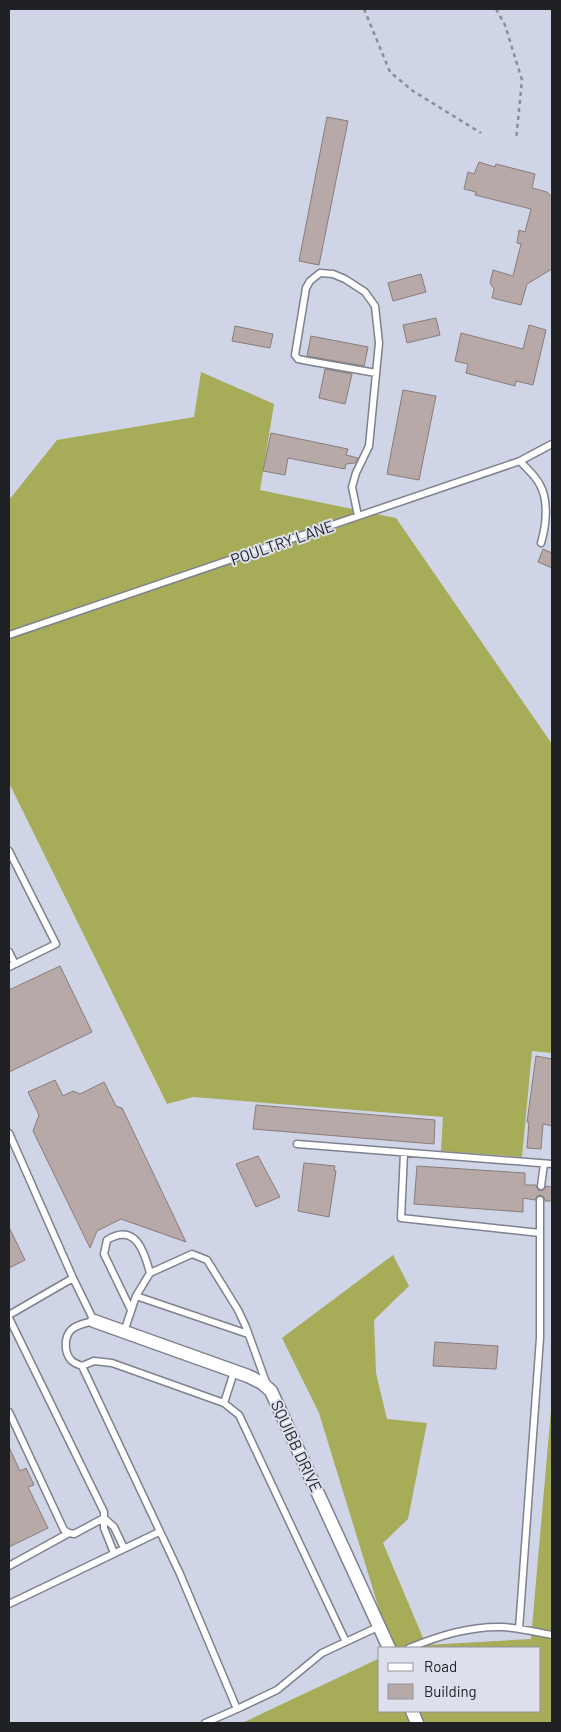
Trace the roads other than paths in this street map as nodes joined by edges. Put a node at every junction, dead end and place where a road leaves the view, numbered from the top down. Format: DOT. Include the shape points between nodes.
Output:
graph roads {
  1 [pos="376,373"];
  2 [pos="552,444"];
  3 [pos="520,461"];
  4 [pos="358,516"];
  5 [pos="541,543"];
  6 [pos="9,635"];
  7 [pos="9,850"];
  8 [pos="9,952"];
  9 [pos="12,966"];
  10 [pos="9,1133"];
  11 [pos="297,1144"];
  12 [pos="404,1153"];
  13 [pos="544,1164"];
  14 [pos="552,1164"];
  15 [pos="541,1186"];
  16 [pos="540,1200"];
  17 [pos="540,1234"];
  18 [pos="150,1272"];
  19 [pos="73,1278"];
  20 [pos="136,1296"];
  21 [pos="131,1310"];
  22 [pos="9,1317"];
  23 [pos="94,1321"];
  24 [pos="124,1332"];
  25 [pos="248,1334"];
  26 [pos="82,1366"];
  27 [pos="234,1372"];
  28 [pos="267,1386"];
  29 [pos="224,1403"];
  30 [pos="9,1412"];
  31 [pos="104,1518"];
  32 [pos="159,1532"];
  33 [pos="69,1533"];
  34 [pos="124,1548"];
  35 [pos="114,1553"];
  36 [pos="9,1566"];
  37 [pos="9,1604"];
  38 [pos="380,1626"];
  39 [pos="519,1630"];
  40 [pos="552,1634"];
  41 [pos="346,1642"];
  42 [pos="389,1647"];
  43 [pos="412,1647"];
  44 [pos="237,1708"];
  45 [pos="205,1723"];
  1 -- 1 [label="lane" via="379,343 375,306 365,292 345,279 320,273 306,288 295,355 298,359"];
  1 -- 4 [label="lane" via="369,446 352,487"];
  2 -- 3 [label="lane, POULTRY LANE"];
  3 -- 4 [label="lane, POULTRY LANE"];
  3 -- 5 [label="lane" via="540,484 544,494 546,524"];
  4 -- 6 [label="lane, POULTRY LANE"];
  7 -- 9 [label="lane" via="56,944"];
  8 -- 9 [label="lane"];
  10 -- 19 [label="lane"];
  11 -- 12 [label="lane"];
  12 -- 13 [label="lane"];
  12 -- 17 [label="lane" via="401,1218"];
  13 -- 14 [label="lane"];
  13 -- 15 [label="lane"];
  16 -- 17 [label="lane"];
  17 -- 39 [label="lane" via="540,1338"];
  18 -- 20 [label="lane"];
  18 -- 21 [label="lane" via="145,1253 136,1240 125,1235 115,1235 107,1240 104,1254"];
  18 -- 25 [label="lane" via="192,1254 207,1260 238,1310"];
  19 -- 22 [label="lane"];
  19 -- 23 [label="lane"];
  20 -- 21 [label="lane"];
  20 -- 25 [label="lane"];
  21 -- 24 [label="lane"];
  22 -- 31 [label="lane" via="104,1512"];
  23 -- 24 [label="street, SQUIBB DRIVE"];
  23 -- 26 [label="lane" via="71,1330 66,1340 72,1361"];
  24 -- 27 [label="street, SQUIBB DRIVE"];
  25 -- 28 [label="lane"];
  26 -- 29 [label="lane" via="94,1361 112,1362"];
  26 -- 32 [label="lane"];
  27 -- 28 [label="street, SQUIBB DRIVE"];
  27 -- 29 [label="lane"];
  28 -- 38 [label="street, SQUIBB DRIVE"];
  29 -- 41 [label="lane" via="239,1415"];
  30 -- 33 [label="lane" via="64,1530"];
  31 -- 33 [label="lane" via="74,1534"];
  31 -- 34 [label="lane" via="114,1526"];
  31 -- 35 [label="lane" via="104,1528"];
  32 -- 34 [label="lane"];
  32 -- 44 [label="lane"];
  33 -- 36 [label="lane"];
  34 -- 35 [label="lane"];
  35 -- 37 [label="lane"];
  38 -- 41 [label="lane"];
  38 -- 42 [label="street, SQUIBB DRIVE"];
  39 -- 40 [label="lane"];
  39 -- 43 [label="lane" via="478,1628 439,1636"];
  41 -- 44 [label="lane" via="322,1653 277,1690"];
  44 -- 45 [label="lane"];
}
